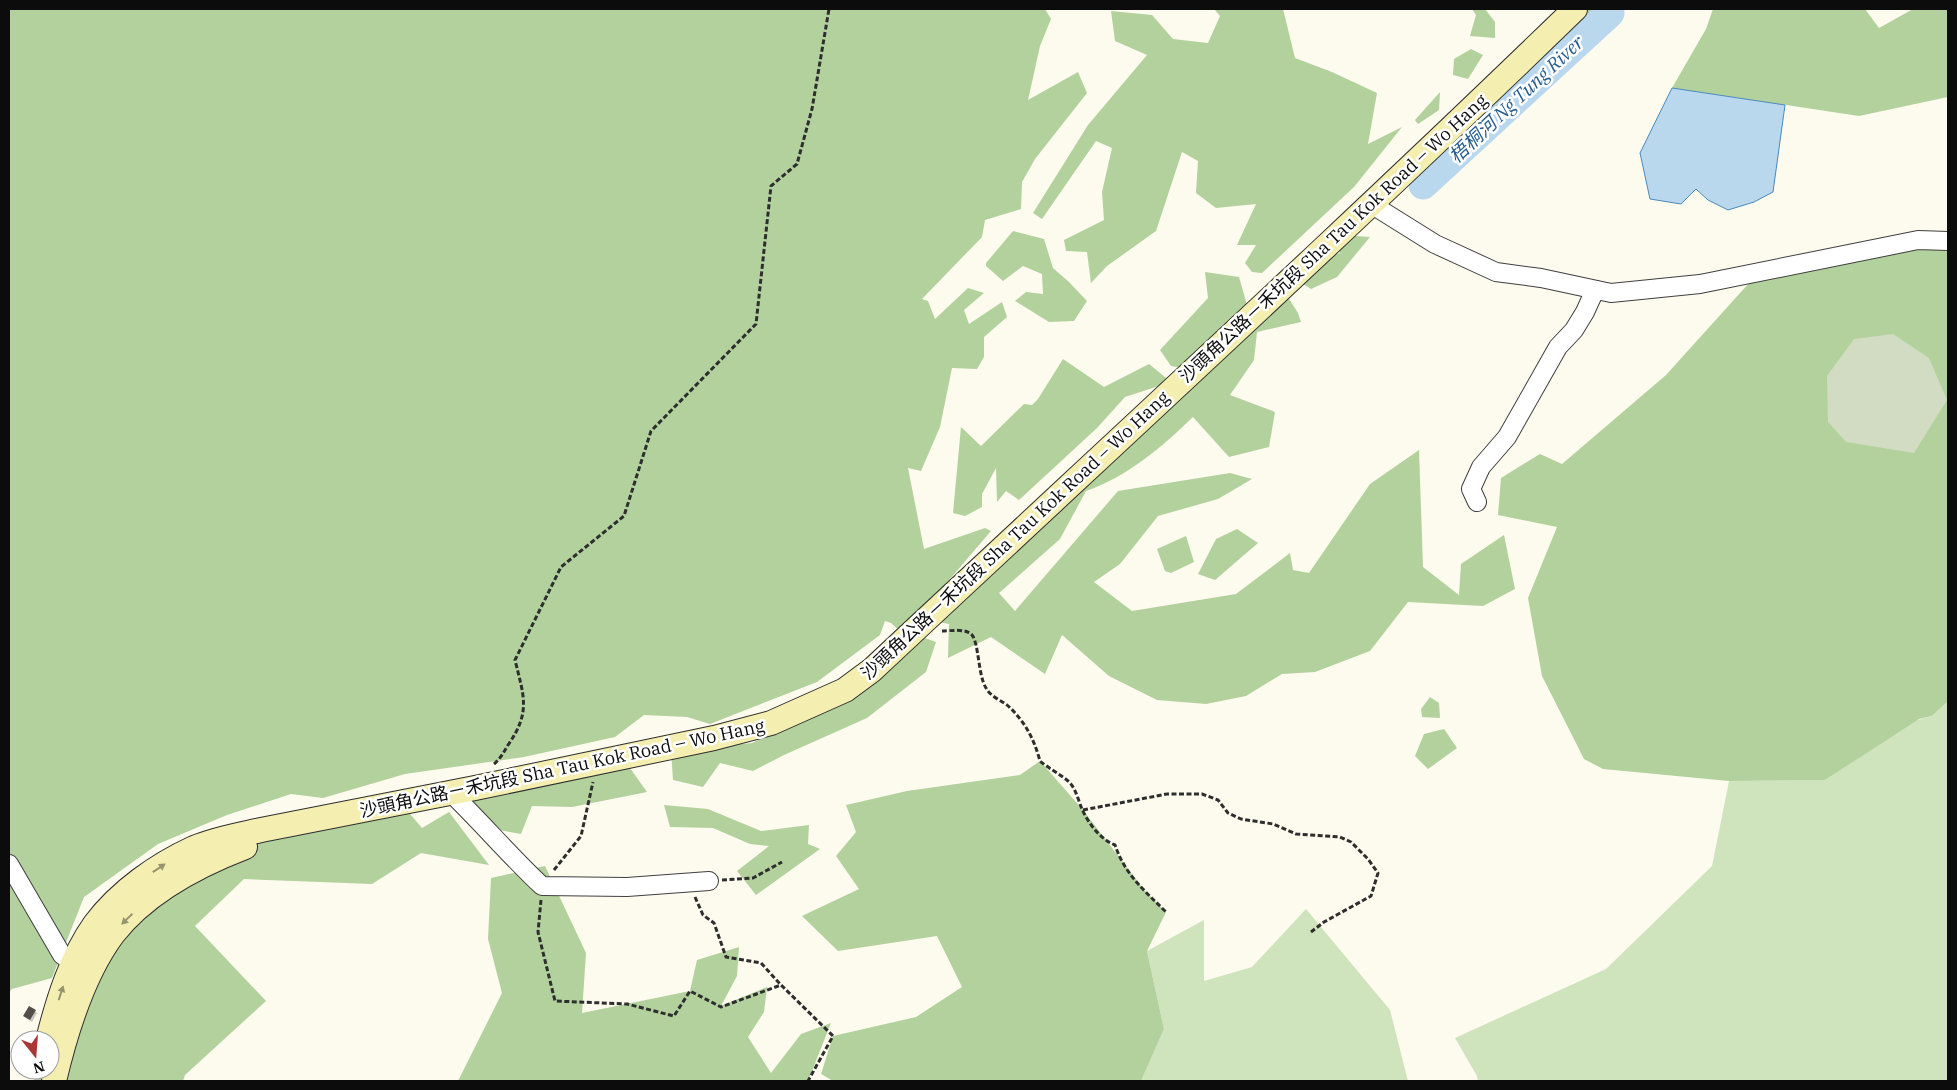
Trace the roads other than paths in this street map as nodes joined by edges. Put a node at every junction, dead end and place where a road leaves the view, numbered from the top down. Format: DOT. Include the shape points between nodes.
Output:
graph roads {
  1 [pos="1575,9"];
  2 [pos="1371,204"];
  3 [pos="1948,241"];
  4 [pos="1595,290"];
  5 [pos="1477,502"];
  6 [pos="451,793"];
  7 [pos="9,864"];
  8 [pos="709,880"];
  9 [pos="83,966"];
  10 [pos="51,1030"];
  11 [pos="54,1081"];
  1 -- 2 [label="main road, 沙頭角公路－禾坑段 Sha Tau Kok Road – Wo Hang"];
  2 -- 4 [label="street" via="1435,244 1496,272"];
  2 -- 6 [label="main road, 沙頭角公路－禾坑段 Sha Tau Kok Road – Wo Hang" via="872,670 845,690 771,723 714,738"];
  3 -- 4 [label="street" via="1918,240 1700,284 1611,294"];
  4 -- 5 [label="street" via="1585,312 1558,347 1507,437 1481,467 1471,489"];
  6 -- 8 [label="street" via="542,886 627,887"];
  6 -- 9 [label="main road, 沙頭角公路－禾坑段 Sha Tau Kok Road – Wo Hang" via="226,838 196,848 145,877 95,924"];
  7 -- 9 [label="street" via="62,955"];
  10 -- 9 [label="main road, 沙頭角公路－禾坑段 Sha Tau Kok Road – Wo Hang, one-way" via="63,986"];
  9 -- 11 [label="main road, 沙頭角公路－禾坑段 Sha Tau Kok Road – Wo Hang" via="84,986"];
}
